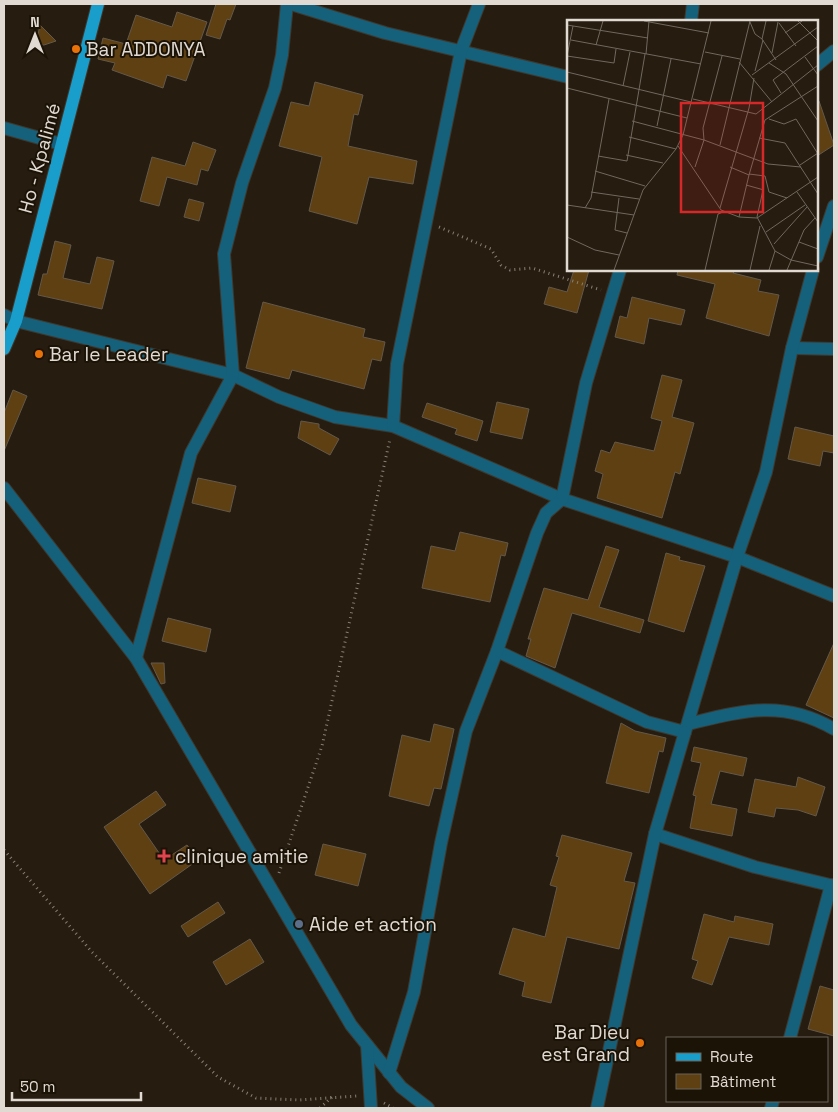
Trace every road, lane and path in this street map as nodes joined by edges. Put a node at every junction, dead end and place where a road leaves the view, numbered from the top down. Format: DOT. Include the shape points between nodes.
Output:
graph roads {
  1 [pos="98,4"];
  2 [pos="289,4"];
  3 [pos="479,4"];
  4 [pos="694,4"];
  5 [pos="691,20"];
  6 [pos="834,51"];
  7 [pos="461,52"];
  8 [pos="818,63"];
  9 [pos="567,77"];
  10 [pos="4,128"];
  11 [pos="61,144"];
  12 [pos="834,206"];
  13 [pos="427,222"];
  14 [pos="818,254"];
  15 [pos="620,271"];
  16 [pos="813,271"];
  17 [pos="613,294"];
  18 [pos="4,315"];
  19 [pos="16,321"];
  20 [pos="792,348"];
  21 [pos="4,349"];
  22 [pos="834,349"];
  23 [pos="233,375"];
  24 [pos="393,426"];
  25 [pos="4,488"];
  26 [pos="562,499"];
  27 [pos="737,556"];
  28 [pos="834,596"];
  29 [pos="497,651"];
  30 [pos="136,658"];
  31 [pos="686,728"];
  32 [pos="834,729"];
  33 [pos="655,834"];
  34 [pos="4,850"];
  35 [pos="833,886"];
  36 [pos="273,890"];
  37 [pos="790,1037"];
  38 [pos="367,1044"];
  39 [pos="389,1073"];
  40 [pos="332,1097"];
  41 [pos="370,1102"];
  42 [pos="320,1108"];
  43 [pos="393,1108"];
  44 [pos="426,1108"];
  45 [pos="597,1108"];
  1 -- 11 [label="main road, Ho - Kpalimé"];
  2 -- 7 [label="street"];
  2 -- 23 [label="street" via="275,88 242,183 224,254"];
  3 -- 7 [label="street"];
  4 -- 5 [label="street"];
  6 -- 8 [label="street"];
  7 -- 9 [label="street"];
  7 -- 13 [label="street"];
  10 -- 11 [label="street"];
  11 -- 19 [label="main road, Ho - Kpalimé"];
  12 -- 14 [label="street"];
  13 -- 17 [label="path" via="491,249 501,265 510,270 532,268"];
  13 -- 24 [label="street" via="397,364"];
  15 -- 17 [label="street"];
  16 -- 20 [label="street"];
  17 -- 26 [label="street" via="586,383"];
  18 -- 19 [label="street"];
  19 -- 21 [label="main road, Ho - Kpalimé"];
  19 -- 23 [label="street"];
  20 -- 22 [label="street"];
  20 -- 27 [label="street" via="766,472"];
  23 -- 24 [label="street" via="279,397 335,417"];
  23 -- 30 [label="street" via="191,452"];
  24 -- 26 [label="street"];
  24 -- 36 [label="path" via="322,746"];
  25 -- 30 [label="street"];
  26 -- 27 [label="street"];
  26 -- 29 [label="street" via="546,513 537,533"];
  27 -- 28 [label="street"];
  27 -- 31 [label="street"];
  29 -- 31 [label="street" via="647,722"];
  29 -- 39 [label="street" via="466,731 441,843 414,992"];
  30 -- 36 [label="street"];
  31 -- 32 [label="street" via="745,710 774,710 808,716"];
  31 -- 33 [label="street"];
  33 -- 35 [label="street" via="755,867"];
  33 -- 45 [label="street"];
  34 -- 40 [label="path" via="92,952 218,1078 256,1098 299,1100"];
  35 -- 37 [label="street"];
  36 -- 38 [label="street" via="351,1025"];
  38 -- 39 [label="street"];
  38 -- 41 [label="street"];
  39 -- 44 [label="street"];
  40 -- 41 [label="path"];
  40 -- 42 [label="path"];
  41 -- 43 [label="path"];
}
